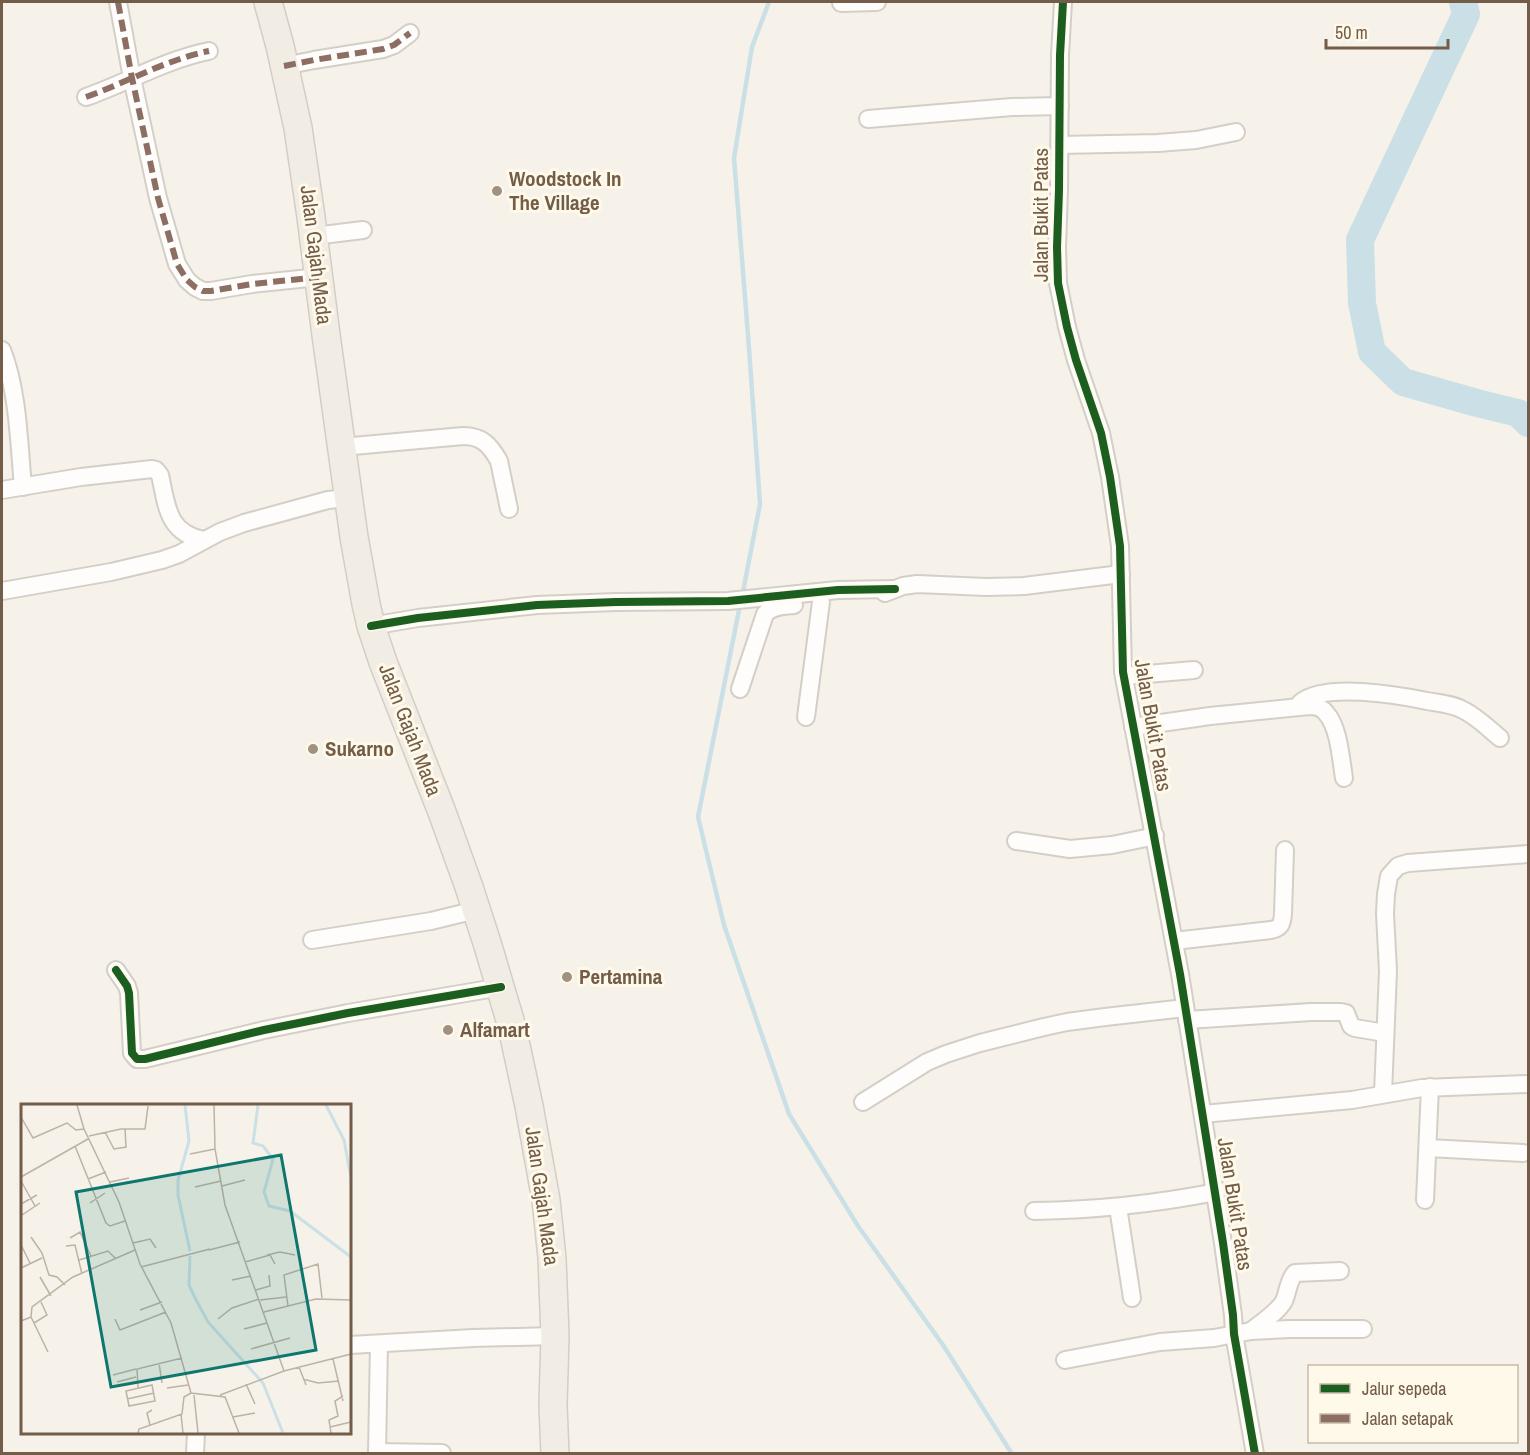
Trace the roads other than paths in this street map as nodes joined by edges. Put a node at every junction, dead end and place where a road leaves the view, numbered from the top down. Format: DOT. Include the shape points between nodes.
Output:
graph roads {
  1 [pos="118,2"];
  2 [pos="268,2"];
  3 [pos="877,2"];
  4 [pos="1063,2"];
  5 [pos="841,3"];
  6 [pos="410,33"];
  7 [pos="209,51"];
  8 [pos="284,66"];
  9 [pos="132,78"];
  10 [pos="86,98"];
  11 [pos="1060,106"];
  12 [pos="868,119"];
  13 [pos="1236,132"];
  14 [pos="1060,145"];
  15 [pos="363,230"];
  16 [pos="314,236"];
  17 [pos="319,276"];
  18 [pos="2,350"];
  19 [pos="342,447"];
  20 [pos="23,487"];
  21 [pos="2,490"];
  22 [pos="349,498"];
  23 [pos="508,509"];
  24 [pos="204,540"];
  25 [pos="1121,574"];
  26 [pos="895,589"];
  27 [pos="2,591"];
  28 [pos="821,603"];
  29 [pos="371,626"];
  30 [pos="1194,670"];
  31 [pos="1124,676"];
  32 [pos="740,689"];
  33 [pos="1295,708"];
  34 [pos="806,717"];
  35 [pos="1133,728"];
  36 [pos="1500,738"];
  37 [pos="1344,778"];
  38 [pos="1155,835"];
  39 [pos="1016,841"];
  40 [pos="1285,850"];
  41 [pos="1528,854"];
  42 [pos="476,910"];
  43 [pos="312,940"];
  44 [pos="1174,941"];
  45 [pos="116,970"];
  46 [pos="501,987"];
  47 [pos="1186,1014"];
  48 [pos="1385,1033"];
  49 [pos="1528,1084"];
  50 [pos="1430,1087"];
  51 [pos="1383,1094"];
  52 [pos="863,1101"];
  53 [pos="1203,1114"];
  54 [pos="1428,1148"];
  55 [pos="1523,1153"];
  56 [pos="1216,1192"];
  57 [pos="1425,1200"];
  58 [pos="1118,1207"];
  59 [pos="1034,1211"];
  60 [pos="1340,1270"];
  61 [pos="1132,1298"];
  62 [pos="1363,1329"];
  63 [pos="1251,1331"];
  64 [pos="1234,1334"];
  65 [pos="555,1336"];
  66 [pos="379,1344"];
  67 [pos="351,1345"];
  68 [pos="1065,1360"];
  69 [pos="196,1434"];
  70 [pos="377,1453"];
  71 [pos="442,1453"];
  72 [pos="195,1454"];
  73 [pos="555,1454"];
  74 [pos="1255,1454"];
  1 -- 9 [label="street"];
  2 -- 8 [label="highway, Jalan Gajah Mada"];
  3 -- 5 [label="street"];
  4 -- 11 [label="street, Jalan Bukit Patas"];
  6 -- 8 [label="street" via="383,49"];
  7 -- 9 [label="street"];
  8 -- 16 [label="highway, Jalan Gajah Mada" via="298,128"];
  9 -- 10 [label="street"];
  9 -- 17 [label="street" via="164,220 177,264 187,279 203,291 211,291"];
  11 -- 12 [label="street"];
  11 -- 14 [label="street, Jalan Bukit Patas"];
  13 -- 14 [label="street" via="1158,143"];
  14 -- 25 [label="street, Jalan Bukit Patas" via="1058,283 1076,360 1101,433 1117,518"];
  15 -- 16 [label="street"];
  16 -- 17 [label="highway, Jalan Gajah Mada"];
  17 -- 19 [label="highway, Jalan Gajah Mada"];
  18 -- 20 [label="street" via="12,388"];
  19 -- 22 [label="highway, Jalan Gajah Mada"];
  19 -- 23 [label="street" via="476,436 500,461"];
  20 -- 21 [label="street"];
  20 -- 24 [label="street" via="156,470 175,525 192,538"];
  22 -- 24 [label="street" via="268,515"];
  22 -- 29 [label="highway, Jalan Gajah Mada"];
  24 -- 27 [label="street" via="162,560"];
  25 -- 26 [label="street" via="1024,586 917,584"];
  25 -- 31 [label="street, Jalan Bukit Patas"];
  26 -- 28 [label="street" via="871,599"];
  26 -- 29 [label="street" via="838,590 728,601 537,605"];
  28 -- 32 [label="street" via="775,607 765,614"];
  28 -- 34 [label="street"];
  29 -- 42 [label="highway, Jalan Gajah Mada"];
  30 -- 31 [label="street"];
  31 -- 35 [label="street, Jalan Bukit Patas"];
  33 -- 35 [label="street"];
  33 -- 36 [label="street" via="1302,700 1325,694 1397,695 1464,710"];
  33 -- 37 [label="street" via="1314,706 1327,713 1334,727"];
  35 -- 38 [label="street, Jalan Bukit Patas"];
  38 -- 39 [label="street" via="1070,849"];
  38 -- 44 [label="street, Jalan Bukit Patas"];
  40 -- 44 [label="street" via="1279,928"];
  41 -- 48 [label="street" via="1408,863 1393,871 1385,903"];
  42 -- 43 [label="street"];
  42 -- 46 [label="highway, Jalan Gajah Mada"];
  44 -- 47 [label="street, Jalan Bukit Patas"];
  45 -- 46 [label="street" via="129,993 132,1053 137,1059 337,1015"];
  46 -- 65 [label="highway, Jalan Gajah Mada" via="546,1200"];
  47 -- 48 [label="street" via="1341,1012 1346,1013 1355,1028"];
  47 -- 52 [label="street" via="1067,1022 980,1043 927,1062"];
  47 -- 53 [label="street, Jalan Bukit Patas"];
  48 -- 51 [label="street"];
  49 -- 50 [label="street"];
  50 -- 51 [label="street"];
  50 -- 54 [label="street"];
  51 -- 53 [label="street"];
  53 -- 56 [label="street, Jalan Bukit Patas"];
  54 -- 55 [label="street"];
  54 -- 57 [label="street"];
  56 -- 58 [label="street"];
  56 -- 64 [label="street, Jalan Bukit Patas"];
  58 -- 59 [label="street"];
  58 -- 61 [label="street"];
  60 -- 63 [label="street" via="1295,1273 1283,1302"];
  62 -- 63 [label="street"];
  63 -- 64 [label="street"];
  64 -- 68 [label="street" via="1160,1342"];
  64 -- 74 [label="street, Jalan Bukit Patas"];
  65 -- 66 [label="street"];
  65 -- 73 [label="highway, Jalan Gajah Mada"];
  66 -- 67 [label="street"];
  66 -- 70 [label="street"];
  69 -- 72 [label="street"];
  70 -- 71 [label="street"];
}
